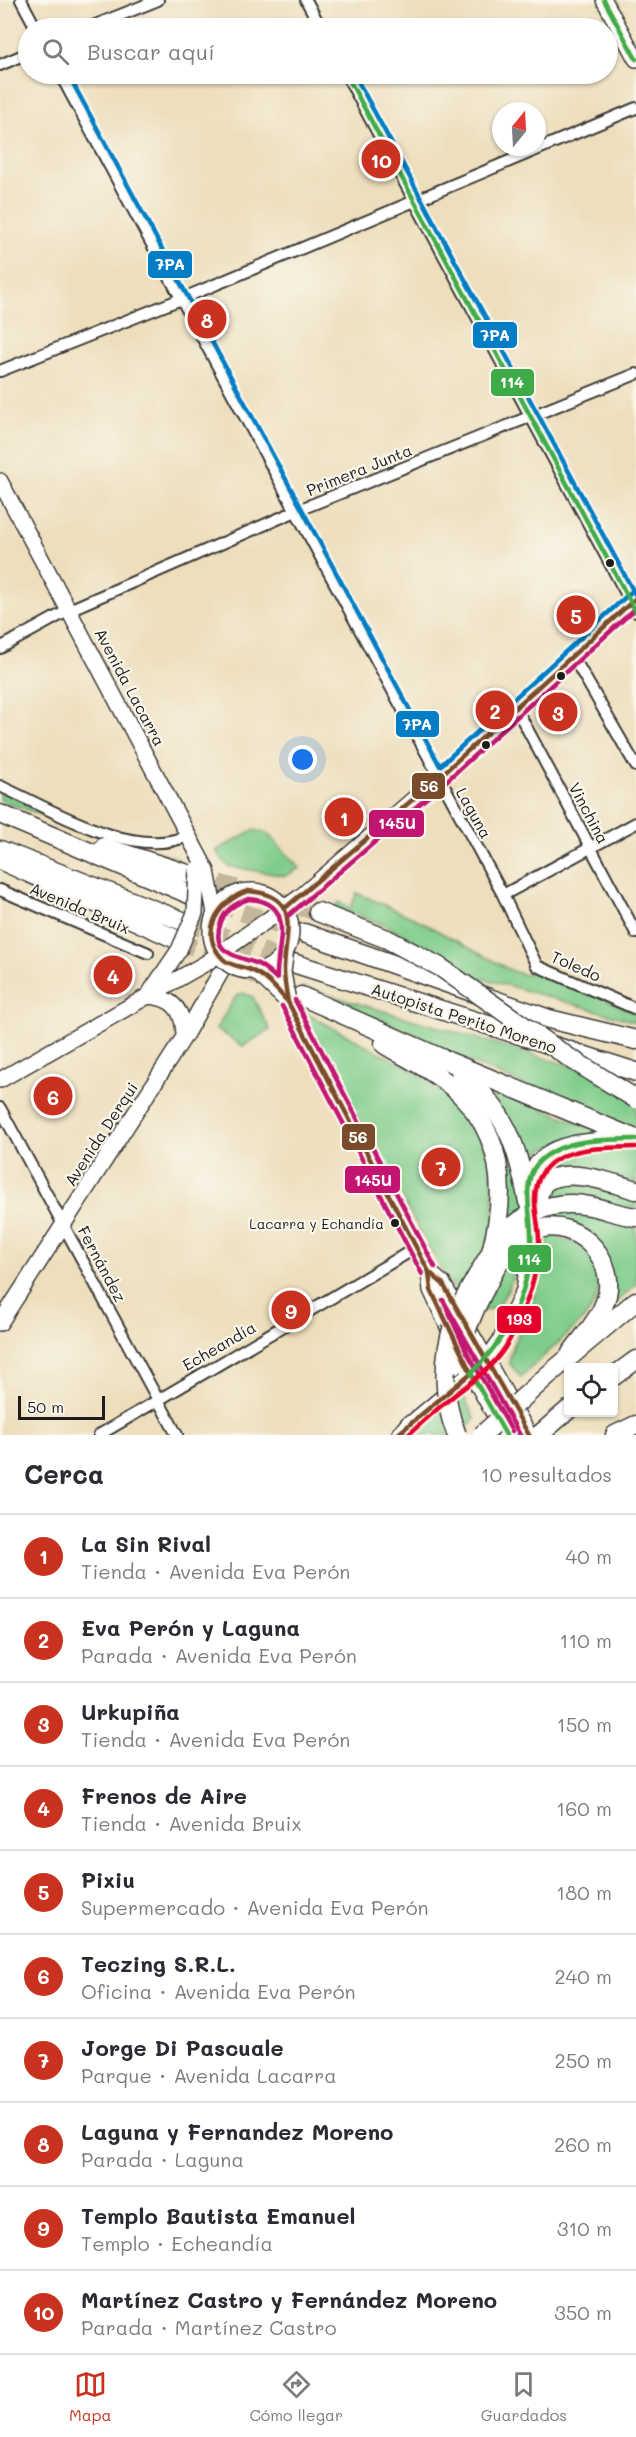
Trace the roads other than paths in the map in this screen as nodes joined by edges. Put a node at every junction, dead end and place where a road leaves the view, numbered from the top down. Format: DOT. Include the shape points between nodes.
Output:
graph roads {
  1 [pos="21,0"];
  2 [pos="158,0"];
  3 [pos="306,0"];
  4 [pos="604,0"];
  5 [pos="31,18"];
  6 [pos="113,18"];
  7 [pos="316,18"];
  8 [pos="614,18"];
  9 [pos="618,26"];
  10 [pos="18,57"];
  11 [pos="636,59"];
  12 [pos="0,65"];
  13 [pos="65,84"];
  14 [pos="351,84"];
  15 [pos="636,108"];
  16 [pos="413,200"];
  17 [pos="181,299"];
  18 [pos="0,371"];
  19 [pos="636,374"];
  20 [pos="530,417"];
  21 [pos="0,481"];
  22 [pos="296,511"];
  23 [pos="634,604"];
  24 [pos="69,610"];
  25 [pos="0,648"];
  26 [pos="572,655"];
  27 [pos="515,706"];
  28 [pos="636,766"];
  29 [pos="438,778"];
  30 [pos="0,786"];
  31 [pos="0,814"];
  32 [pos="20,822"];
  33 [pos="636,823"];
  34 [pos="187,836"];
  35 [pos="591,848"];
  36 [pos="0,850"];
  37 [pos="0,861"];
  38 [pos="197,871"];
  39 [pos="0,890"];
  40 [pos="191,895"];
  41 [pos="503,895"];
  42 [pos="284,909"];
  43 [pos="318,912"];
  44 [pos="215,913"];
  45 [pos="185,922"];
  46 [pos="304,933"];
  47 [pos="636,933"];
  48 [pos="178,945"];
  49 [pos="148,953"];
  50 [pos="290,956"];
  51 [pos="218,962"];
  52 [pos="537,966"];
  53 [pos="254,970"];
  54 [pos="147,996"];
  55 [pos="295,999"];
  56 [pos="636,1009"];
  57 [pos="337,1014"];
  58 [pos="184,1037"];
  59 [pos="636,1040"];
  60 [pos="450,1062"];
  61 [pos="636,1072"];
  62 [pos="0,1080"];
  63 [pos="636,1099"];
  64 [pos="0,1108"];
  65 [pos="636,1139"];
  66 [pos="636,1190"];
  67 [pos="530,1201"];
  68 [pos="636,1217"];
  69 [pos="63,1226"];
  70 [pos="416,1248"];
  71 [pos="530,1248"];
  72 [pos="494,1254"];
  73 [pos="429,1272"];
  74 [pos="636,1301"];
  75 [pos="0,1323"];
  76 [pos="571,1353"];
  77 [pos="636,1360"];
  78 [pos="486,1361"];
  79 [pos="471,1372"];
  80 [pos="618,1373"];
  81 [pos="158,1400"];
  82 [pos="564,1413"];
  83 [pos="636,1425"];
  84 [pos="402,1432"];
  85 [pos="99,1435"];
  86 [pos="177,1435"];
  87 [pos="457,1435"];
  88 [pos="470,1435"];
  89 [pos="482,1435"];
  90 [pos="506,1435"];
  91 [pos="530,1435"];
  92 [pos="539,1435"];
  93 [pos="615,1435"];
  1 -- 5 [label="street"];
  2 -- 6 [label="street"];
  3 -- 7 [label="street"];
  4 -- 8 [label="main road"];
  9 -- 11 [label="main road"];
  10 -- 12 [label="street"];
  13 -- 17 [label="street, Laguna"];
  14 -- 16 [label="street"];
  15 -- 16 [label="street"];
  16 -- 17 [label="street"];
  16 -- 20 [label="street"];
  17 -- 18 [label="street"];
  17 -- 22 [label="street, Laguna"];
  19 -- 20 [label="street, Primera Junta"];
  20 -- 22 [label="street, Primera Junta"];
  20 -- 23 [label="street"];
  21 -- 24 [label="main road, Avenida Lacarra"];
  22 -- 24 [label="street, Primera Junta"];
  22 -- 29 [label="street, Laguna"];
  23 -- 26 [label="main road"];
  24 -- 25 [label="street, Primera Junta"];
  24 -- 34 [label="main road, Avenida Lacarra"];
  26 -- 27 [label="main road"];
  26 -- 28 [label="street"];
  27 -- 29 [label="main road"];
  27 -- 35 [label="street, Vinchina"];
  29 -- 41 [label="street, Laguna"];
  29 -- 42 [label="main road, bridge"];
  30 -- 34 [label="street" via="133,841 168,843"];
  31 -- 32 [label="highway"];
  32 -- 38 [label="highway"];
  32 -- 40 [label="highway"];
  33 -- 35 [label="street"];
  34 -- 38 [label="main road, Avenida Lacarra" via="195,850"];
  35 -- 41 [label="street"];
  35 -- 47 [label="street, Vinchina"];
  36 -- 45 [label="highway"];
  37 -- 48 [label="highway"];
  38 -- 44 [label="main road, bridge"];
  38 -- 48 [label="main road, bridge" via="195,913"];
  39 -- 49 [label="street, Avenida Bruix"];
  41 -- 52 [label="street, Laguna"];
  42 -- 44 [label="main road, bridge" via="269,896 246,891 229,898"];
  42 -- 50 [label="main road, bridge" via="291,927"];
  42 -- 51 [label="main road, bridge"];
  43 -- 63 [label="highway, bridge" via="387,939 440,967 568,1057"];
  44 -- 51 [label="main road, bridge" via="211,930"];
  46 -- 59 [label="highway, Autopista Perito Moreno" via="549,1019"];
  48 -- 54 [label="main road"];
  50 -- 53 [label="main road, bridge"];
  50 -- 55 [label="main road, bridge" via="283,972"];
  50 -- 61 [label="highway, Autopista Perito Moreno"];
  51 -- 53 [label="main road, bridge"];
  51 -- 54 [label="main road"];
  51 -- 58 [label="main road, Avenida Derqui"];
  52 -- 56 [label="street, Toledo"];
  53 -- 55 [label="main road, bridge"];
  54 -- 58 [label="main road" via="164,998 176,1005 182,1016"];
  54 -- 62 [label="main road"];
  55 -- 57 [label="highway"];
  55 -- 70 [label="main road"];
  57 -- 60 [label="highway"];
  57 -- 72 [label="highway" via="442,1081 473,1109 494,1150 499,1173 501,1207"];
  58 -- 69 [label="main road, Avenida Derqui"];
  60 -- 65 [label="highway"];
  60 -- 67 [label="highway" via="490,1099 511,1133"];
  64 -- 69 [label="street, Fernández"];
  65 -- 67 [label="main road" via="590,1141 551,1152 533,1171"];
  66 -- 67 [label="highway" via="589,1177 560,1177 543,1184"];
  68 -- 72 [label="highway" via="576,1204 532,1211 513,1225"];
  69 -- 75 [label="main road, Avenida Derqui"];
  69 -- 81 [label="street, Fernández"];
  70 -- 73 [label="main road"];
  70 -- 81 [label="street, Echeandía"];
  71 -- 78 [label="main road" via="524,1290"];
  72 -- 76 [label="highway" via="541,1228 555,1227 578,1234 592,1245 608,1272 608,1291 594,1321"];
  72 -- 87 [label="highway, bridge" via="455,1320 448,1348 447,1404"];
  72 -- 88 [label="highway, bridge" via="474,1306 457,1370 459,1402"];
  73 -- 78 [label="main road" via="443,1284"];
  73 -- 79 [label="main road" via="430,1290"];
  74 -- 76 [label="highway"];
  76 -- 89 [label="highway, bridge"];
  77 -- 80 [label="highway"];
  78 -- 79 [label="main road"];
  78 -- 91 [label="main road"];
  79 -- 84 [label="main road"];
  79 -- 90 [label="main road"];
  81 -- 85 [label="street, Echeandía"];
  81 -- 86 [label="street, Fernández"];
  82 -- 92 [label="highway"];
  83 -- 93 [label="highway"];
}
